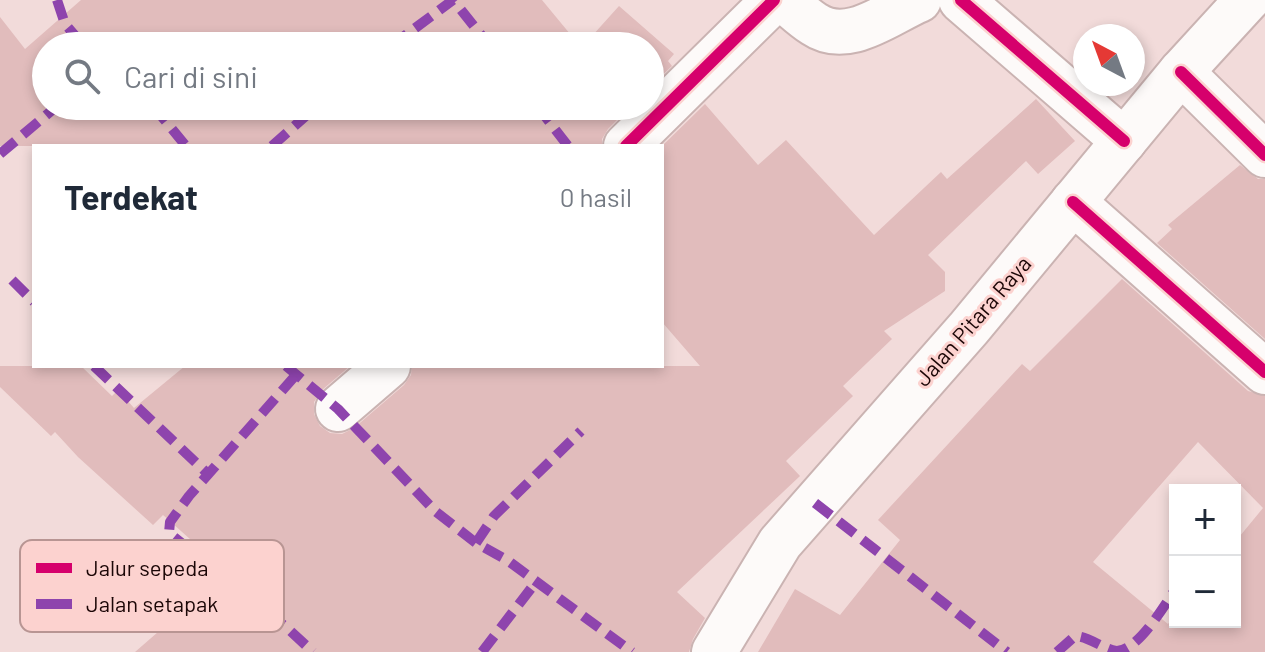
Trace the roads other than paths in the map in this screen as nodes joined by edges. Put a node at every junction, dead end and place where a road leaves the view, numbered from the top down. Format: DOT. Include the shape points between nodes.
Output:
graph roads {
  1 [pos="774,0"];
  2 [pos="784,0"];
  3 [pos="919,0"];
  4 [pos="961,0"];
  5 [pos="1247,0"];
  6 [pos="1181,72"];
  7 [pos="664,109"];
  8 [pos="652,120"];
  9 [pos="1124,141"];
  10 [pos="628,144"];
  11 [pos="1265,155"];
  12 [pos="1073,202"];
  13 [pos="386,368"];
  14 [pos="1265,372"];
  15 [pos="338,409"];
  16 [pos="714,652"];
  1 -- 7 [label="street"];
  2 -- 3 [label="street" via="832,32 855,30"];
  4 -- 9 [label="street"];
  5 -- 6 [label="street, Jalan Pitara Raya"];
  6 -- 9 [label="street, Jalan Pitara Raya"];
  6 -- 11 [label="street"];
  8 -- 10 [label="street"];
  9 -- 12 [label="street, Jalan Pitara Raya"];
  12 -- 14 [label="street"];
  12 -- 16 [label="street, Jalan Pitara Raya" via="780,543"];
  13 -- 15 [label="street"];
}
